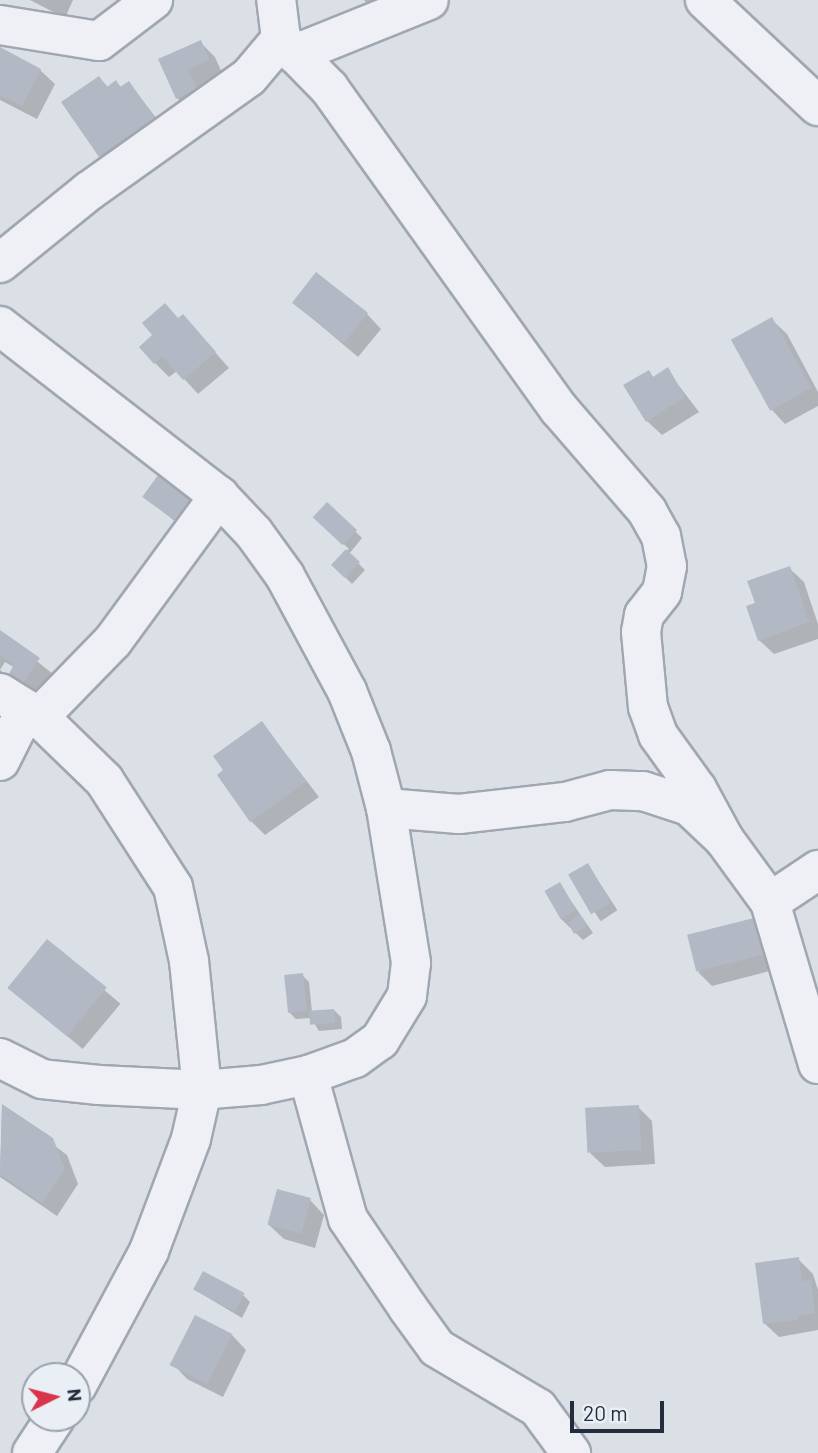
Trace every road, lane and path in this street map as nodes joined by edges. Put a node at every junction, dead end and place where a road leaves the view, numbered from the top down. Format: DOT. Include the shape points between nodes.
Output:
graph roads {
  1 [pos="153,0"];
  2 [pos="276,0"];
  3 [pos="429,0"];
  4 [pos="705,0"];
  5 [pos="0,25"];
  6 [pos="288,46"];
  7 [pos="818,106"];
  8 [pos="0,263"];
  9 [pos="0,326"];
  10 [pos="219,496"];
  11 [pos="22,707"];
  12 [pos="0,761"];
  13 [pos="386,808"];
  14 [pos="724,839"];
  15 [pos="818,870"];
  16 [pos="770,902"];
  17 [pos="0,1058"];
  18 [pos="818,1064"];
  19 [pos="309,1074"];
  20 [pos="202,1090"];
  21 [pos="89,1362"];
  22 [pos="46,1432"];
  23 [pos="32,1453"];
  24 [pos="571,1453"];
  1 -- 5 [label="street" via="99,41"];
  2 -- 6 [label="street"];
  3 -- 6 [label="street"];
  4 -- 7 [label="street"];
  6 -- 8 [label="street" via="201,116 98,184"];
  6 -- 14 [label="street" via="329,88 559,409 647,511 661,536 667,566 662,592 644,615 641,632 648,707 659,735 697,789"];
  9 -- 10 [label="street"];
  10 -- 11 [label="street" via="113,641"];
  10 -- 13 [label="street" via="254,533 307,617 366,739"];
  11 -- 12 [label="street"];
  11 -- 20 [label="street" via="104,780 173,887 189,961"];
  13 -- 14 [label="street" via="458,814 565,802 610,790 643,792 689,806"];
  13 -- 19 [label="street" via="411,963 407,996 380,1040 355,1058"];
  14 -- 16 [label="street"];
  15 -- 16 [label="street"];
  16 -- 18 [label="street"];
  17 -- 20 [label="street" via="42,1079"];
  19 -- 20 [label="street" via="261,1085"];
  19 -- 24 [label="street" via="348,1219 408,1308 437,1348 473,1374 538,1408"];
  20 -- 21 [label="street" via="191,1139 149,1251"];
  22 -- 23 [label="street"];
}
